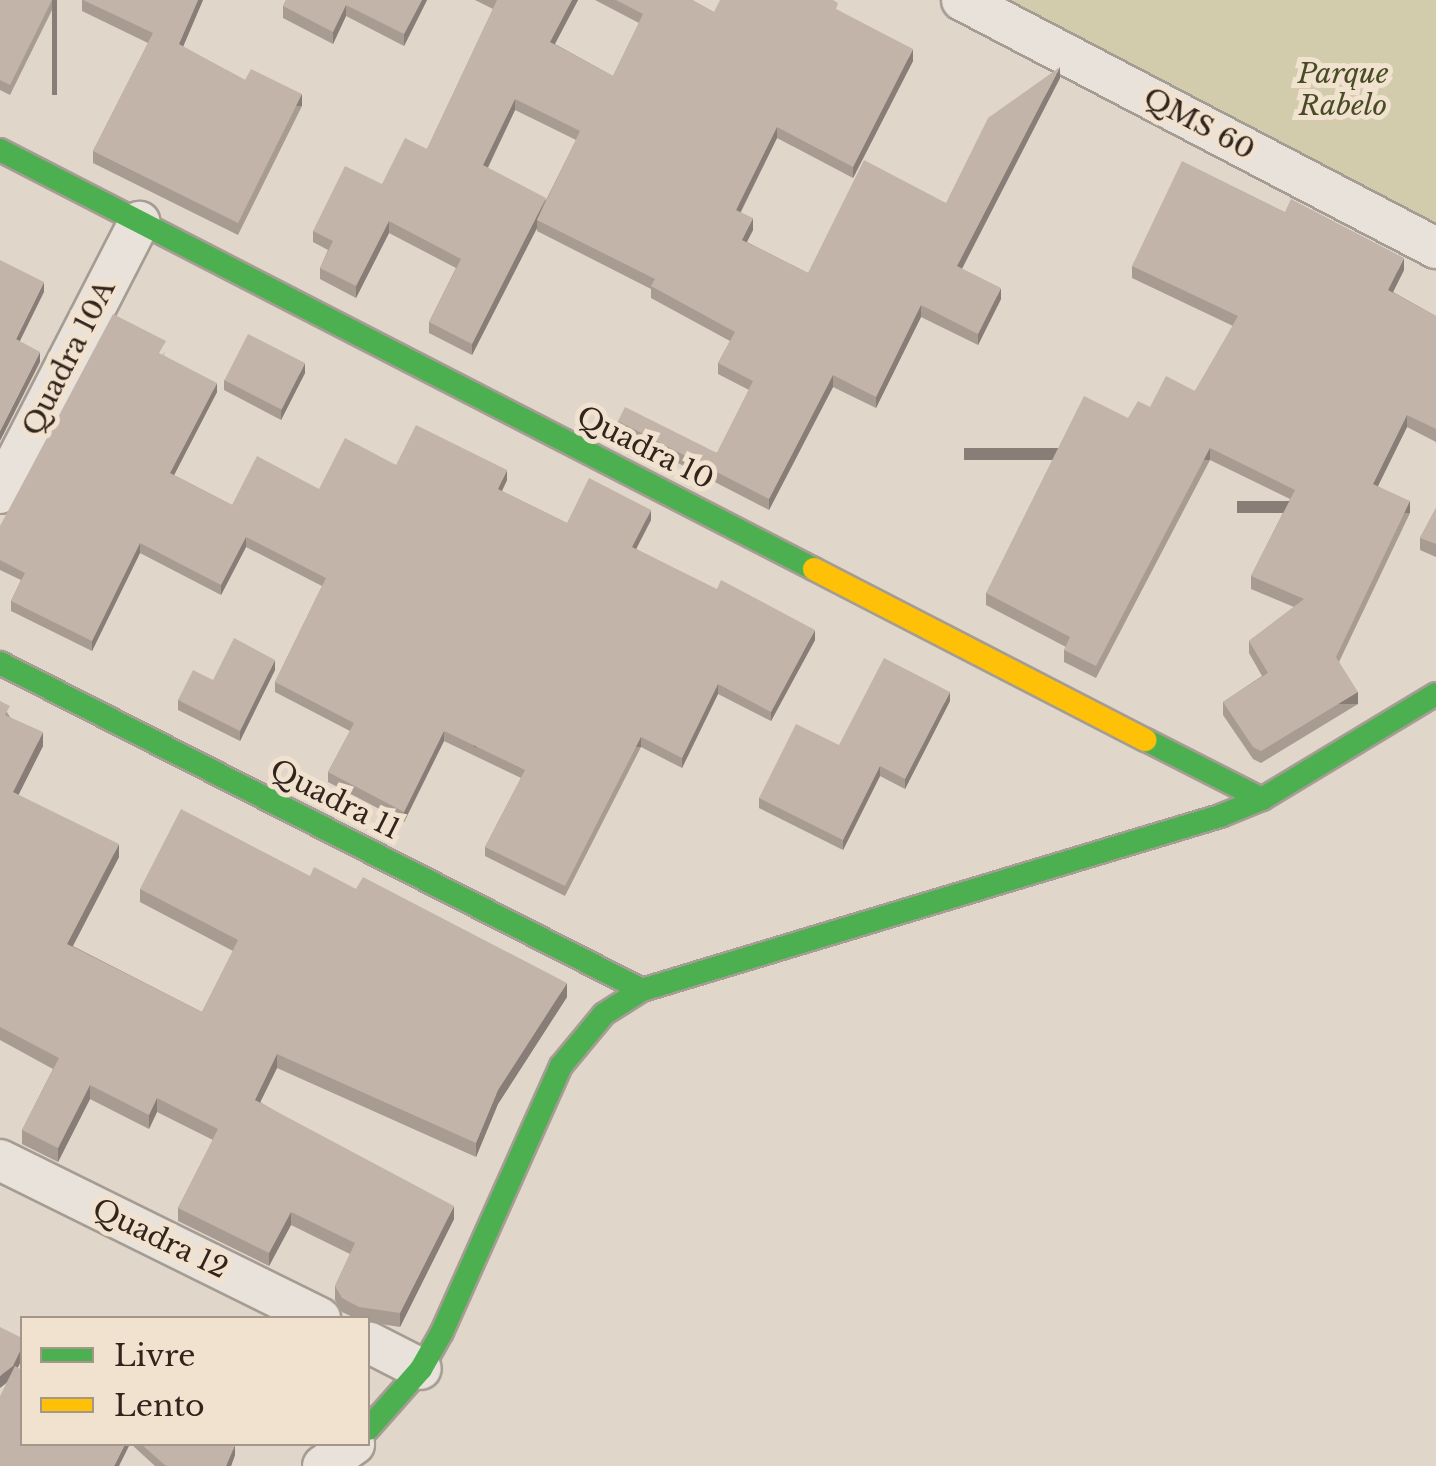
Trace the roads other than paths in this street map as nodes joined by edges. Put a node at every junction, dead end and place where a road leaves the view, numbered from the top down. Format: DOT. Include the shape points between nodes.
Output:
graph roads {
  1 [pos="962,0"];
  2 [pos="0,150"];
  3 [pos="138,222"];
  4 [pos="1436,248"];
  5 [pos="0,493"];
  6 [pos="0,663"];
  7 [pos="1436,694"];
  8 [pos="1262,799"];
  9 [pos="642,990"];
  10 [pos="0,1160"];
  11 [pos="316,1316"];
  12 [pos="370,1343"];
  13 [pos="421,1368"];
  14 [pos="370,1427"];
  15 [pos="351,1446"];
  16 [pos="324,1466"];
  1 -- 4 [label="street, QMS 60"];
  2 -- 3 [label="street, Quadra 10"];
  3 -- 5 [label="street, Quadra 10A"];
  3 -- 8 [label="street, Quadra 10"];
  6 -- 9 [label="street, Quadra 11"];
  7 -- 8 [label="street"];
  8 -- 9 [label="street"];
  9 -- 13 [label="street" via="604,1014 561,1066"];
  10 -- 11 [label="street, Quadra 12"];
  12 -- 13 [label="street"];
  13 -- 14 [label="street"];
  15 -- 16 [label="street"];
}
